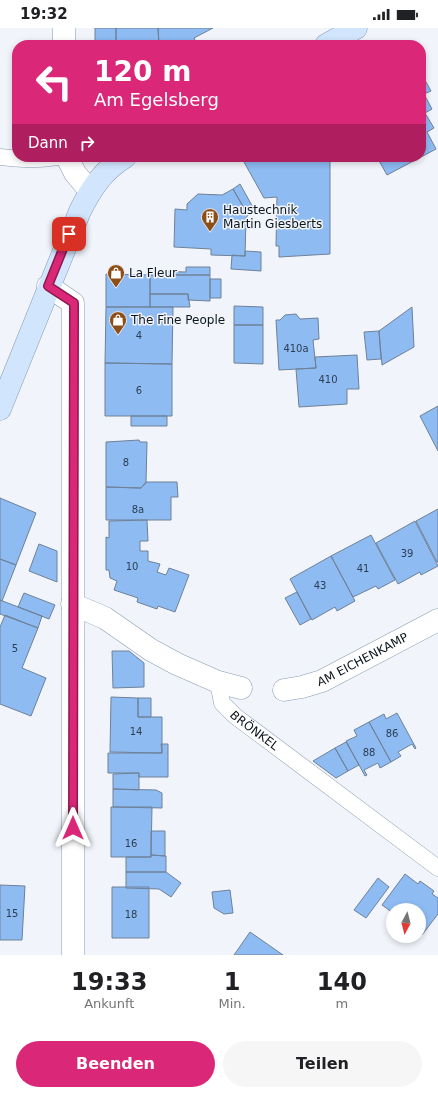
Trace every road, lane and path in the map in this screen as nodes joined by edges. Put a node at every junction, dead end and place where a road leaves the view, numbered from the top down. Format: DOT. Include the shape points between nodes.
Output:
graph roads {
  1 [pos="64,28"];
  2 [pos="356,28"];
  3 [pos="64,40"];
  4 [pos="335,40"];
  5 [pos="0,157"];
  6 [pos="12,158"];
  7 [pos="70,162"];
  8 [pos="119,162"];
  9 [pos="90,191"];
  10 [pos="48,286"];
  11 [pos="0,408"];
  12 [pos="72,604"];
  13 [pos="438,620"];
  14 [pos="218,682"];
  15 [pos="241,688"];
  16 [pos="284,690"];
  17 [pos="438,868"];
  18 [pos="73,955"];
  1 -- 3 [label="street"];
  2 -- 4 [label="main road"];
  5 -- 6 [label="lane"];
  7 -- 9 [label="street"];
  8 -- 9 [label="main road" via="103,174"];
  9 -- 10 [label="main road"];
  10 -- 11 [label="main road"];
  10 -- 12 [label="street" via="74,303"];
  12 -- 14 [label="street" via="105,618 151,650 177,664"];
  12 -- 18 [label="street"];
  13 -- 16 [label="street, AM EICHENKAMP" via="322,681"];
  14 -- 15 [label="street"];
  14 -- 17 [label="lane, BRÖNKEL" via="222,702 235,716"];
}
